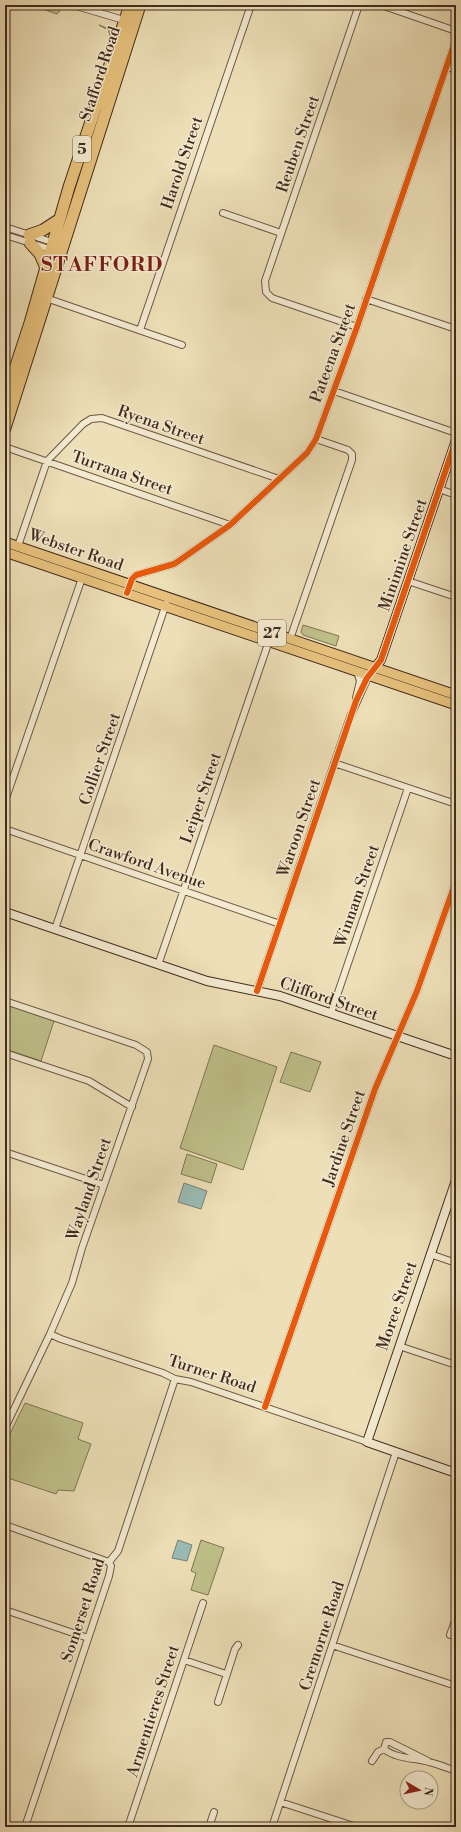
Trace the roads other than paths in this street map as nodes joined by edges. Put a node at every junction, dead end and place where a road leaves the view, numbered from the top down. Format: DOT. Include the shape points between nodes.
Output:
graph roads {
  1 [pos="73,5"];
  2 [pos="130,5"];
  3 [pos="140,5"];
  4 [pos="250,5"];
  5 [pos="359,5"];
  6 [pos="381,5"];
  7 [pos="129,22"];
  8 [pos="456,31"];
  9 [pos="456,39"];
  10 [pos="447,67"];
  11 [pos="456,70"];
  12 [pos="223,213"];
  13 [pos="60,219"];
  14 [pos="5,227"];
  15 [pos="281,233"];
  16 [pos="5,235"];
  17 [pos="30,239"];
  18 [pos="57,247"];
  19 [pos="46,268"];
  20 [pos="46,298"];
  21 [pos="366,299"];
  22 [pos="357,327"];
  23 [pos="456,329"];
  24 [pos="140,330"];
  25 [pos="182,345"];
  26 [pos="334,392"];
  27 [pos="5,399"];
  28 [pos="5,428"];
  29 [pos="456,433"];
  30 [pos="316,439"];
  31 [pos="456,440"];
  32 [pos="5,447"];
  33 [pos="47,461"];
  34 [pos="279,479"];
  35 [pos="439,489"];
  36 [pos="456,495"];
  37 [pos="230,524"];
  38 [pos="5,542"];
  39 [pos="18,546"];
  40 [pos="5,552"];
  41 [pos="82,578"];
  42 [pos="408,581"];
  43 [pos="130,584"];
  44 [pos="127,593"];
  45 [pos="456,597"];
  46 [pos="167,601"];
  47 [pos="290,639"];
  48 [pos="269,641"];
  49 [pos="376,667"];
  50 [pos="357,671"];
  51 [pos="369,675"];
  52 [pos="456,695"];
  53 [pos="356,701"];
  54 [pos="456,705"];
  55 [pos="334,763"];
  56 [pos="408,788"];
  57 [pos="5,801"];
  58 [pos="456,804"];
  59 [pos="5,829"];
  60 [pos="81,855"];
  61 [pos="456,881"];
  62 [pos="184,890"];
  63 [pos="5,912"];
  64 [pos="280,924"];
  65 [pos="55,928"];
  66 [pos="158,964"];
  67 [pos="256,991"];
  68 [pos="5,1001"];
  69 [pos="331,1013"];
  70 [pos="397,1036"];
  71 [pos="5,1053"];
  72 [pos="456,1056"];
  73 [pos="132,1107"];
  74 [pos="5,1152"];
  75 [pos="456,1180"];
  76 [pos="104,1185"];
  77 [pos="430,1254"];
  78 [pos="456,1263"];
  79 [pos="50,1334"];
  80 [pos="399,1346"];
  81 [pos="456,1365"];
  82 [pos="175,1379"];
  83 [pos="265,1407"];
  84 [pos="5,1428"];
  85 [pos="367,1442"];
  86 [pos="396,1452"];
  87 [pos="456,1473"];
  88 [pos="5,1525"];
  89 [pos="109,1562"];
  90 [pos="203,1603"];
  91 [pos="5,1610"];
  92 [pos="456,1618"];
  93 [pos="450,1634"];
  94 [pos="88,1638"];
  95 [pos="238,1645"];
  96 [pos="332,1645"];
  97 [pos="184,1660"];
  98 [pos="226,1674"];
  99 [pos="456,1686"];
  100 [pos="218,1702"];
  101 [pos="384,1749"];
  102 [pos="372,1761"];
  103 [pos="428,1761"];
  104 [pos="456,1771"];
  105 [pos="280,1802"];
  106 [pos="214,1812"];
  107 [pos="25,1827"];
  108 [pos="128,1827"];
  109 [pos="209,1827"];
  110 [pos="272,1827"];
  111 [pos="357,1827"];
  1 -- 7 [label="street"];
  2 -- 7 [label="highway, Stafford Road / 5"];
  3 -- 7 [label="highway, Stafford Road / 5"];
  4 -- 24 [label="street, Harold Street"];
  5 -- 15 [label="street, Reuben Street"];
  6 -- 8 [label="street"];
  7 -- 13 [label="highway, Stafford Road / 5"];
  7 -- 18 [label="highway, Stafford Road / 5"];
  9 -- 10 [label="street, Pateena Street"];
  10 -- 11 [label="street"];
  10 -- 21 [label="street, Pateena Street"];
  12 -- 15 [label="street"];
  13 -- 17 [label="highway"];
  13 -- 18 [label="highway, Stafford Road / 5"];
  14 -- 17 [label="street"];
  15 -- 22 [label="street, Reuben Street" via="265,281 266,292 272,298"];
  16 -- 17 [label="street"];
  17 -- 18 [label="street"];
  17 -- 19 [label="highway"];
  18 -- 19 [label="highway, Stafford Road / 5"];
  18 -- 20 [label="highway, Stafford Road / 5"];
  19 -- 27 [label="highway, Stafford Road / 5"];
  20 -- 24 [label="street"];
  20 -- 28 [label="highway, Stafford Road / 5"];
  21 -- 22 [label="street, Pateena Street"];
  21 -- 23 [label="street"];
  22 -- 26 [label="street, Pateena Street"];
  24 -- 25 [label="street"];
  26 -- 29 [label="street"];
  26 -- 30 [label="street, Pateena Street"];
  30 -- 34 [label="street, Pateena Street" via="307,453"];
  30 -- 47 [label="street" via="348,450 352,454 352,460"];
  31 -- 35 [label="street, Minimine Street"];
  32 -- 33 [label="street, Turrana Street"];
  33 -- 34 [label="street, Ryena Street" via="83,424 91,419 102,418"];
  33 -- 37 [label="street, Turrana Street"];
  33 -- 39 [label="street"];
  34 -- 37 [label="street, Pateena Street"];
  35 -- 36 [label="street"];
  35 -- 42 [label="street, Minimine Street"];
  37 -- 43 [label="street, Pateena Street" via="174,564 139,573"];
  38 -- 39 [label="main road, Webster Road / 27"];
  39 -- 43 [label="main road, Webster Road / 27"];
  40 -- 41 [label="main road, Webster Road / 27"];
  41 -- 44 [label="main road, Webster Road / 27"];
  41 -- 57 [label="street"];
  42 -- 45 [label="street"];
  42 -- 49 [label="street, Minimine Street" via="381,660"];
  43 -- 44 [label="street"];
  43 -- 46 [label="main road, Webster Road / 27"];
  44 -- 46 [label="main road, Webster Road / 27"];
  46 -- 47 [label="main road, Webster Road / 27"];
  46 -- 48 [label="main road, Webster Road / 27"];
  46 -- 60 [label="street, Collier Street"];
  47 -- 49 [label="main road, Webster Road / 27"];
  48 -- 50 [label="main road, Webster Road / 27"];
  48 -- 62 [label="street, Leiper Street"];
  49 -- 51 [label="street, Minimine Street"];
  49 -- 52 [label="main road, Webster Road / 27"];
  50 -- 51 [label="main road, Webster Road / 27"];
  50 -- 53 [label="street, Waroon Street" via="360,681"];
  51 -- 53 [label="street, Waroon Street"];
  51 -- 54 [label="main road, Webster Road / 27"];
  53 -- 55 [label="street, Waroon Street"];
  55 -- 56 [label="street"];
  55 -- 64 [label="street, Waroon Street"];
  56 -- 58 [label="street"];
  56 -- 69 [label="street, Winnam Street"];
  59 -- 60 [label="street, Crawford Avenue"];
  60 -- 62 [label="street, Crawford Avenue"];
  60 -- 65 [label="street, Collier Street"];
  61 -- 70 [label="street, Jardine Street" via="417,991"];
  62 -- 64 [label="street, Crawford Avenue"];
  62 -- 66 [label="street, Leiper Street"];
  63 -- 65 [label="street, Clifford Street"];
  64 -- 67 [label="street, Waroon Street"];
  65 -- 66 [label="street, Clifford Street"];
  66 -- 67 [label="street, Clifford Street" via="220,985"];
  67 -- 69 [label="street, Clifford Street"];
  68 -- 73 [label="street, Wayland Street" via="136,1045 147,1052 148,1062"];
  69 -- 70 [label="street, Clifford Street"];
  70 -- 72 [label="street, Clifford Street"];
  70 -- 83 [label="street, Jardine Street" via="366,1113"];
  71 -- 73 [label="street" via="89,1081"];
  73 -- 76 [label="street, Wayland Street"];
  74 -- 76 [label="street"];
  75 -- 77 [label="street, Moree Street"];
  76 -- 79 [label="street, Wayland Street" via="72,1283"];
  77 -- 78 [label="street"];
  77 -- 80 [label="street, Moree Street"];
  79 -- 82 [label="street, Turner Road"];
  79 -- 84 [label="street, Wayland Street"];
  80 -- 81 [label="street"];
  80 -- 85 [label="street, Moree Street"];
  82 -- 83 [label="street, Turner Road"];
  82 -- 89 [label="street, Somerset Road" via="118,1551"];
  83 -- 85 [label="street, Turner Road"];
  85 -- 86 [label="street, Turner Road"];
  86 -- 87 [label="street, Turner Road"];
  86 -- 96 [label="street, Cremorne Road"];
  88 -- 89 [label="street"];
  89 -- 94 [label="street, Somerset Road" via="109,1576"];
  90 -- 97 [label="street, Armentieres Street"];
  91 -- 94 [label="street"];
  92 -- 93 [label="street"];
  94 -- 107 [label="street, Somerset Road"];
  95 -- 98 [label="street"];
  96 -- 99 [label="street"];
  96 -- 105 [label="street, Cremorne Road"];
  97 -- 98 [label="street"];
  97 -- 108 [label="street, Armentieres Street"];
  98 -- 100 [label="street"];
  101 -- 102 [label="street" via="378,1752"];
  101 -- 103 [label="street" via="408,1758"];
  101 -- 103 [label="street" via="385,1744 390,1742"];
  103 -- 104 [label="street"];
  105 -- 110 [label="street, Cremorne Road"];
  105 -- 111 [label="street"];
  106 -- 109 [label="street"];
}
